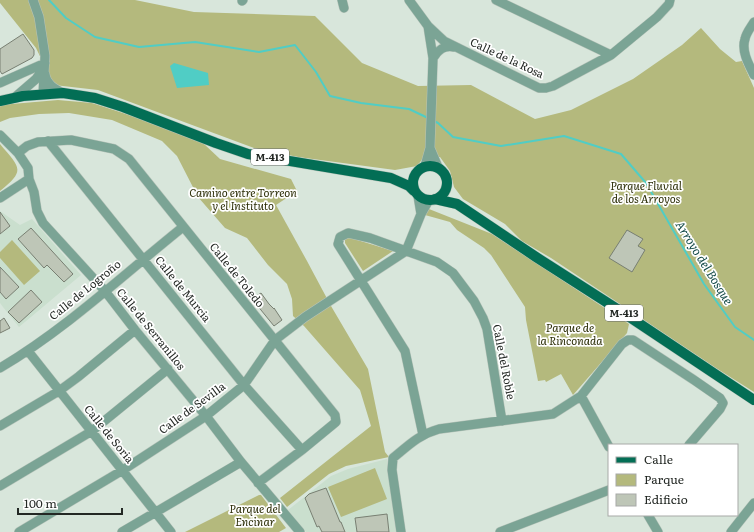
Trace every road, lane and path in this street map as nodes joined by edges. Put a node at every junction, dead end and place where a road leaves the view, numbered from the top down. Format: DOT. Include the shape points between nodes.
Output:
graph roads {
  1 [pos="33,0"];
  2 [pos="408,0"];
  3 [pos="496,0"];
  4 [pos="670,0"];
  5 [pos="754,22"];
  6 [pos="428,26"];
  7 [pos="456,47"];
  8 [pos="611,55"];
  9 [pos="433,58"];
  10 [pos="45,65"];
  11 [pos="754,76"];
  12 [pos="36,79"];
  13 [pos="0,83"];
  14 [pos="63,93"];
  15 [pos="40,94"];
  16 [pos="14,98"];
  17 [pos="0,101"];
  18 [pos="0,135"];
  19 [pos="48,140"];
  20 [pos="430,148"];
  21 [pos="18,153"];
  22 [pos="425,166"];
  23 [pos="438,167"];
  24 [pos="416,172"];
  25 [pos="446,177"];
  26 [pos="391,178"];
  27 [pos="29,179"];
  28 [pos="416,193"];
  29 [pos="0,198"];
  30 [pos="432,200"];
  31 [pos="457,204"];
  32 [pos="421,214"];
  33 [pos="183,227"];
  34 [pos="406,251"];
  35 [pos="143,259"];
  36 [pos="361,280"];
  37 [pos="105,291"];
  38 [pos="135,330"];
  39 [pos="275,340"];
  40 [pos="28,351"];
  41 [pos="0,368"];
  42 [pos="168,369"];
  43 [pos="244,385"];
  44 [pos="59,391"];
  45 [pos="581,396"];
  46 [pos="754,400"];
  47 [pos="206,416"];
  48 [pos="502,421"];
  49 [pos="0,426"];
  50 [pos="92,431"];
  51 [pos="423,435"];
  52 [pos="690,444"];
  53 [pos="608,445"];
  54 [pos="302,450"];
  55 [pos="241,462"];
  56 [pos="123,470"];
  57 [pos="258,483"];
  58 [pos="0,486"];
  59 [pos="608,490"];
  60 [pos="754,503"];
  61 [pos="156,512"];
  62 [pos="649,516"];
  63 [pos="19,532"];
  64 [pos="122,532"];
  65 [pos="171,532"];
  66 [pos="300,532"];
  67 [pos="401,532"];
  68 [pos="500,532"];
  69 [pos="658,532"];
  70 [pos="731,532"];
  1 -- 10 [label="street" via="39,18"];
  2 -- 6 [label="street, Calle de la Rosa"];
  3 -- 8 [label="street"];
  4 -- 8 [label="street, Calle de la Rosa" via="657,17"];
  5 -- 11 [label="street" via="744,43"];
  6 -- 7 [label="street, Calle de la Rosa" via="444,41"];
  6 -- 9 [label="street"];
  7 -- 8 [label="street, Calle de la Rosa" via="539,88 553,86"];
  7 -- 9 [label="street, Calle de la Rosa" via="444,47"];
  9 -- 20 [label="street"];
  10 -- 12 [label="street"];
  10 -- 13 [label="street"];
  10 -- 14 [label="street" via="46,79"];
  10 -- 15 [label="street"];
  12 -- 15 [label="street"];
  12 -- 16 [label="street"];
  14 -- 15 [label="main road, M-413"];
  14 -- 26 [label="main road, M-413" via="116,104 248,154"];
  15 -- 16 [label="main road, M-413"];
  16 -- 17 [label="main road, M-413"];
  18 -- 21 [label="street, Calle de Serranillos"];
  19 -- 21 [label="street, Calle de Toledo" via="27,146"];
  19 -- 33 [label="street, Calle de Toledo" via="71,140 114,149 128,160"];
  19 -- 35 [label="street, Calle de Murcia"];
  20 -- 22 [label="street"];
  20 -- 23 [label="street"];
  21 -- 27 [label="street, Calle de Serranillos" via="28,168"];
  22 -- 23 [label="main road"];
  22 -- 24 [label="main road, M-413"];
  23 -- 25 [label="main road"];
  24 -- 26 [label="main road, M-413"];
  24 -- 28 [label="main road" via="412,181"];
  25 -- 30 [label="main road" via="444,192"];
  25 -- 31 [label="main road"];
  26 -- 28 [label="main road, M-413" via="409,186"];
  27 -- 29 [label="street"];
  27 -- 37 [label="street, Calle de Serranillos" via="37,211 43,222"];
  28 -- 30 [label="main road, M-413" via="421,198"];
  28 -- 32 [label="street"];
  30 -- 31 [label="main road, M-413"];
  30 -- 32 [label="street"];
  31 -- 46 [label="main road, M-413"];
  32 -- 34 [label="street"];
  33 -- 35 [label="street, Calle de Logroño"];
  33 -- 39 [label="street, Calle de Toledo"];
  34 -- 36 [label="street, Calle de Sevilla"];
  34 -- 36 [label="street, Calle del Roble" via="348,233 340,237 338,244"];
  34 -- 48 [label="street, Calle del Roble" via="437,262 453,272 474,301 487,331"];
  35 -- 37 [label="street, Calle de Logroño"];
  35 -- 43 [label="street, Calle de Murcia"];
  36 -- 39 [label="street, Calle de Sevilla"];
  36 -- 51 [label="street, Calle del Roble" via="405,351"];
  37 -- 38 [label="street, Calle de Serranillos"];
  37 -- 40 [label="street, Calle de Logroño"];
  38 -- 42 [label="street, Calle de Serranillos"];
  38 -- 44 [label="street"];
  39 -- 43 [label="street, Calle de Sevilla"];
  39 -- 54 [label="street, Calle de Toledo" via="335,415 336,422"];
  40 -- 41 [label="street, Calle de Logroño"];
  40 -- 44 [label="street, Calle de Soria"];
  42 -- 47 [label="street, Calle de Serranillos"];
  42 -- 50 [label="street"];
  43 -- 47 [label="street, Calle de Sevilla"];
  43 -- 54 [label="street, Calle de Murcia"];
  44 -- 49 [label="street"];
  44 -- 50 [label="street, Calle de Soria"];
  45 -- 48 [label="street" via="552,414"];
  45 -- 52 [label="street" via="622,344 633,340 720,398 720,409"];
  45 -- 53 [label="street"];
  47 -- 55 [label="street, Calle de Serranillos"];
  47 -- 56 [label="street, Calle de Sevilla"];
  48 -- 51 [label="street" via="439,429"];
  50 -- 56 [label="street, Calle de Soria"];
  50 -- 58 [label="street"];
  51 -- 67 [label="street" via="393,458 392,470"];
  54 -- 57 [label="street, Calle de Toledo"];
  55 -- 57 [label="street, Calle de Serranillos"];
  55 -- 61 [label="street"];
  56 -- 61 [label="street, Calle de Soria"];
  56 -- 63 [label="street, Calle de Sevilla"];
  57 -- 66 [label="street, Calle de Serranillos"];
  59 -- 68 [label="street"];
  60 -- 70 [label="street"];
  61 -- 64 [label="street"];
  61 -- 65 [label="street, Calle de Soria"];
  62 -- 69 [label="street"];
}
